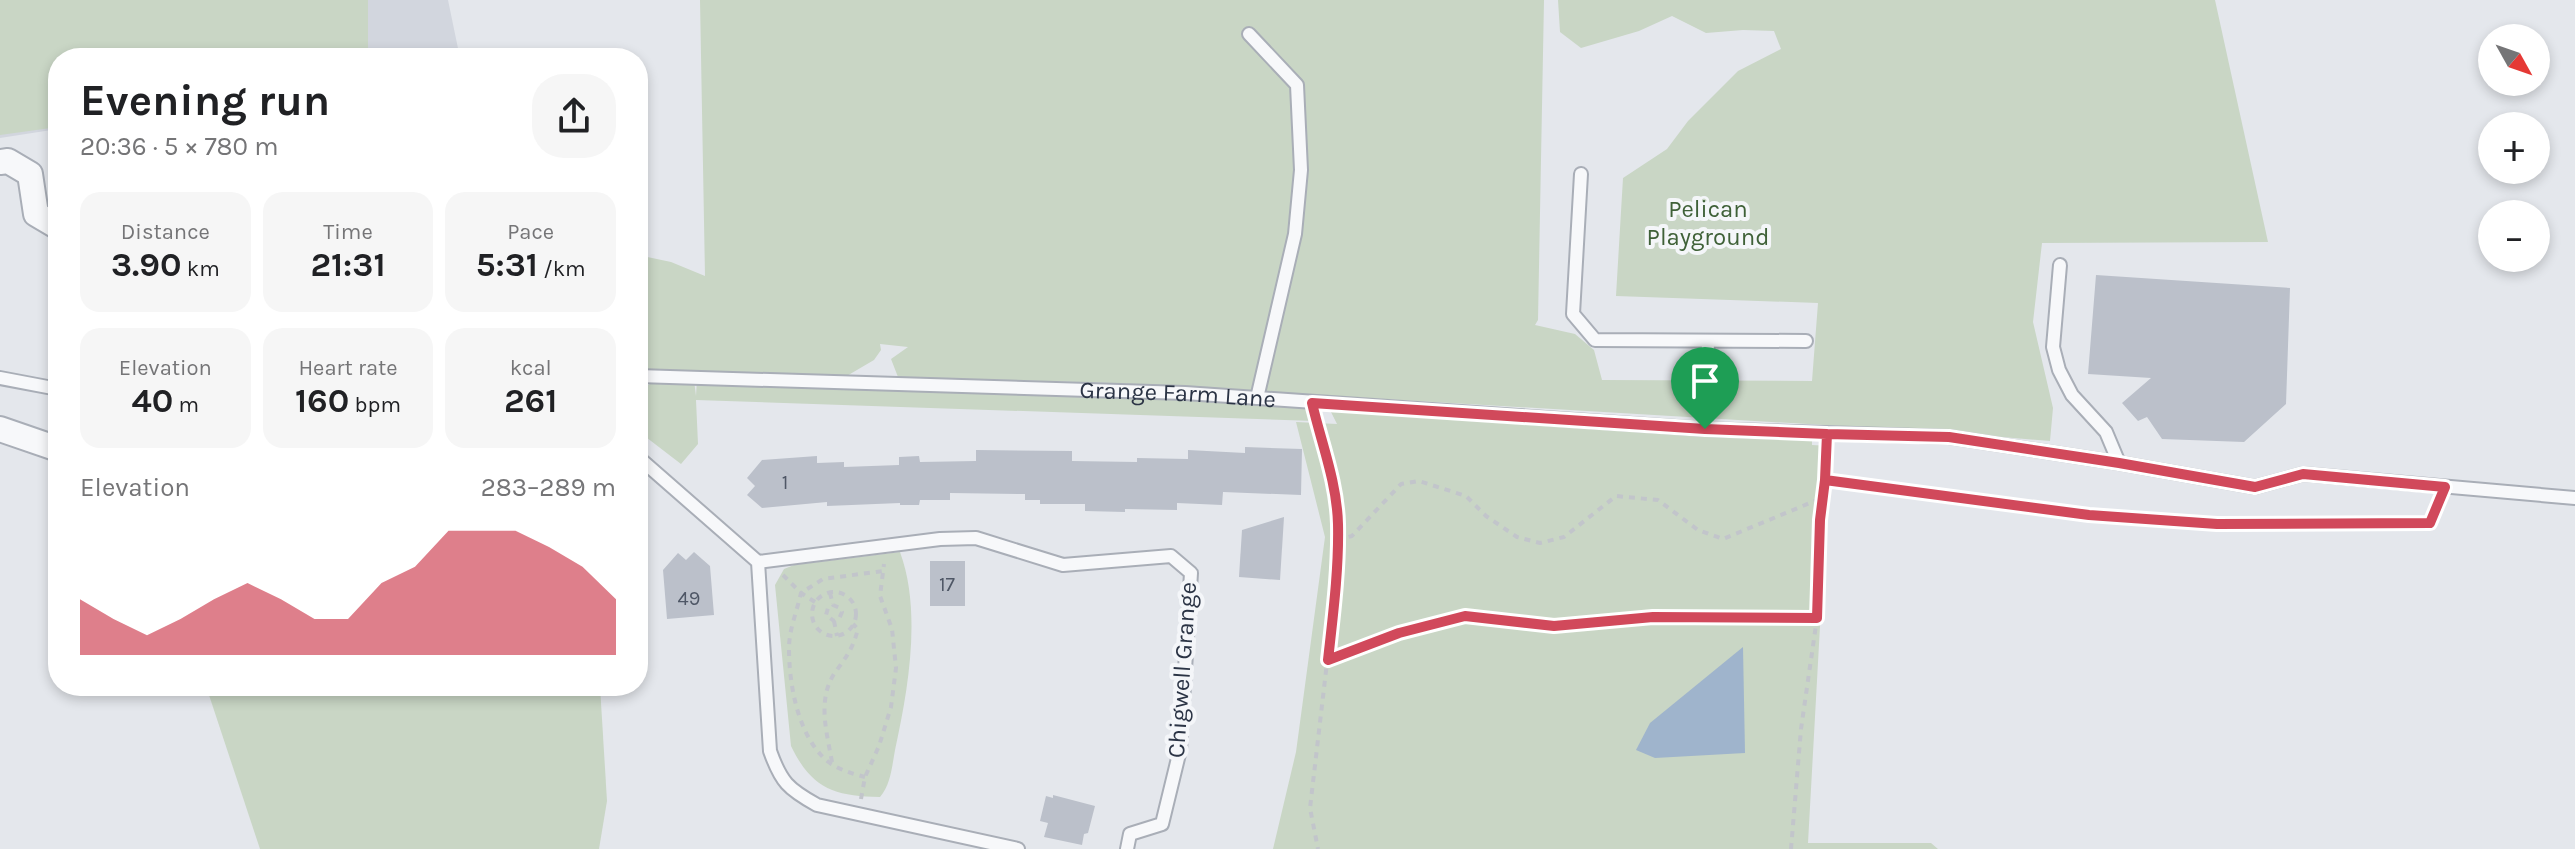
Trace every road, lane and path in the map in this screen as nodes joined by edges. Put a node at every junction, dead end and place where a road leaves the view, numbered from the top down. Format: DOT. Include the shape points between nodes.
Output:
graph roads {
  1 [pos="1249,34"];
  2 [pos="0,162"];
  3 [pos="1581,174"];
  4 [pos="48,221"];
  5 [pos="2060,265"];
  6 [pos="1708,341"];
  7 [pos="1806,341"];
  8 [pos="648,376"];
  9 [pos="0,378"];
  10 [pos="48,387"];
  11 [pos="1257,398"];
  12 [pos="1312,403"];
  13 [pos="0,429"];
  14 [pos="1705,429"];
  15 [pos="1827,434"];
  16 [pos="48,446"];
  17 [pos="2119,463"];
  18 [pos="648,466"];
  19 [pos="1825,480"];
  20 [pos="2445,487"];
  21 [pos="1822,498"];
  22 [pos="2575,498"];
  23 [pos="1337,540"];
  24 [pos="886,546"];
  25 [pos="758,562"];
  26 [pos="883,571"];
  27 [pos="781,574"];
  28 [pos="801,593"];
  29 [pos="830,593"];
  30 [pos="815,602"];
  31 [pos="833,605"];
  32 [pos="855,610"];
  33 [pos="842,612"];
  34 [pos="826,615"];
  35 [pos="812,616"];
  36 [pos="1817,618"];
  37 [pos="834,621"];
  38 [pos="853,624"];
  39 [pos="837,636"];
  40 [pos="1328,660"];
  41 [pos="832,764"];
  42 [pos="865,777"];
  43 [pos="858,814"];
  44 [pos="1018,849"];
  45 [pos="1127,849"];
  46 [pos="1318,849"];
  47 [pos="1791,849"];
  1 -- 11 [label="lane" via="1297,85 1301,170 1295,234"];
  2 -- 4 [label="street" via="30,174 36,214"];
  3 -- 6 [label="lane" via="1573,314 1595,340"];
  5 -- 17 [label="lane" via="2053,347 2059,370 2072,395 2106,432"];
  6 -- 7 [label="lane"];
  6 -- 14 [label="lane"];
  8 -- 11 [label="lane, Grange Farm Lane"];
  9 -- 10 [label="lane"];
  11 -- 12 [label="lane, Grange Farm Lane"];
  12 -- 14 [label="lane, Grange Farm Lane"];
  12 -- 23 [label="path" via="1330,468"];
  13 -- 16 [label="street"];
  14 -- 15 [label="lane, Grange Farm Lane"];
  15 -- 17 [label="lane, Grange Farm Lane" via="1949,437"];
  15 -- 19 [label="path"];
  17 -- 20 [label="lane, Grange Farm Lane" via="2255,487 2303,474"];
  18 -- 25 [label="lane"];
  19 -- 20 [label="path" via="2089,515 2279,525 2430,523"];
  19 -- 21 [label="path"];
  20 -- 22 [label="lane, Grange Farm Lane"];
  21 -- 23 [label="path" via="1723,539 1698,530 1658,500 1616,496 1564,537 1540,543 1517,537 1466,496 1419,481 1401,484 1352,536"];
  21 -- 36 [label="path"];
  23 -- 40 [label="path"];
  24 -- 25 [label="lane, Chigwell Grange"];
  24 -- 26 [label="path"];
  24 -- 45 [label="lane, Chigwell Grange" via="976,538 1063,565 1171,556 1191,573 1177,765 1162,824 1130,834"];
  25 -- 43 [label="lane" via="770,751 779,777 817,805"];
  26 -- 28 [label="path" via="823,579"];
  26 -- 42 [label="path" via="880,596 892,629 896,668 891,707"];
  27 -- 28 [label="path"];
  28 -- 30 [label="path"];
  28 -- 41 [label="path" via="789,646 792,689 803,726"];
  29 -- 30 [label="path"];
  29 -- 31 [label="path"];
  29 -- 32 [label="path" via="847,597"];
  30 -- 35 [label="path"];
  31 -- 33 [label="path"];
  31 -- 34 [label="path"];
  32 -- 33 [label="path"];
  32 -- 38 [label="path"];
  33 -- 37 [label="path"];
  34 -- 35 [label="path"];
  34 -- 37 [label="path"];
  35 -- 39 [label="path" via="817,629"];
  36 -- 40 [label="path" via="1653,617 1554,626 1465,616"];
  36 -- 47 [label="path"];
  37 -- 39 [label="path"];
  38 -- 39 [label="path"];
  38 -- 41 [label="path" via="858,629 852,651 825,694"];
  40 -- 46 [label="path" via="1310,808"];
  41 -- 42 [label="path"];
  42 -- 43 [label="path"];
  43 -- 44 [label="lane"];
}
